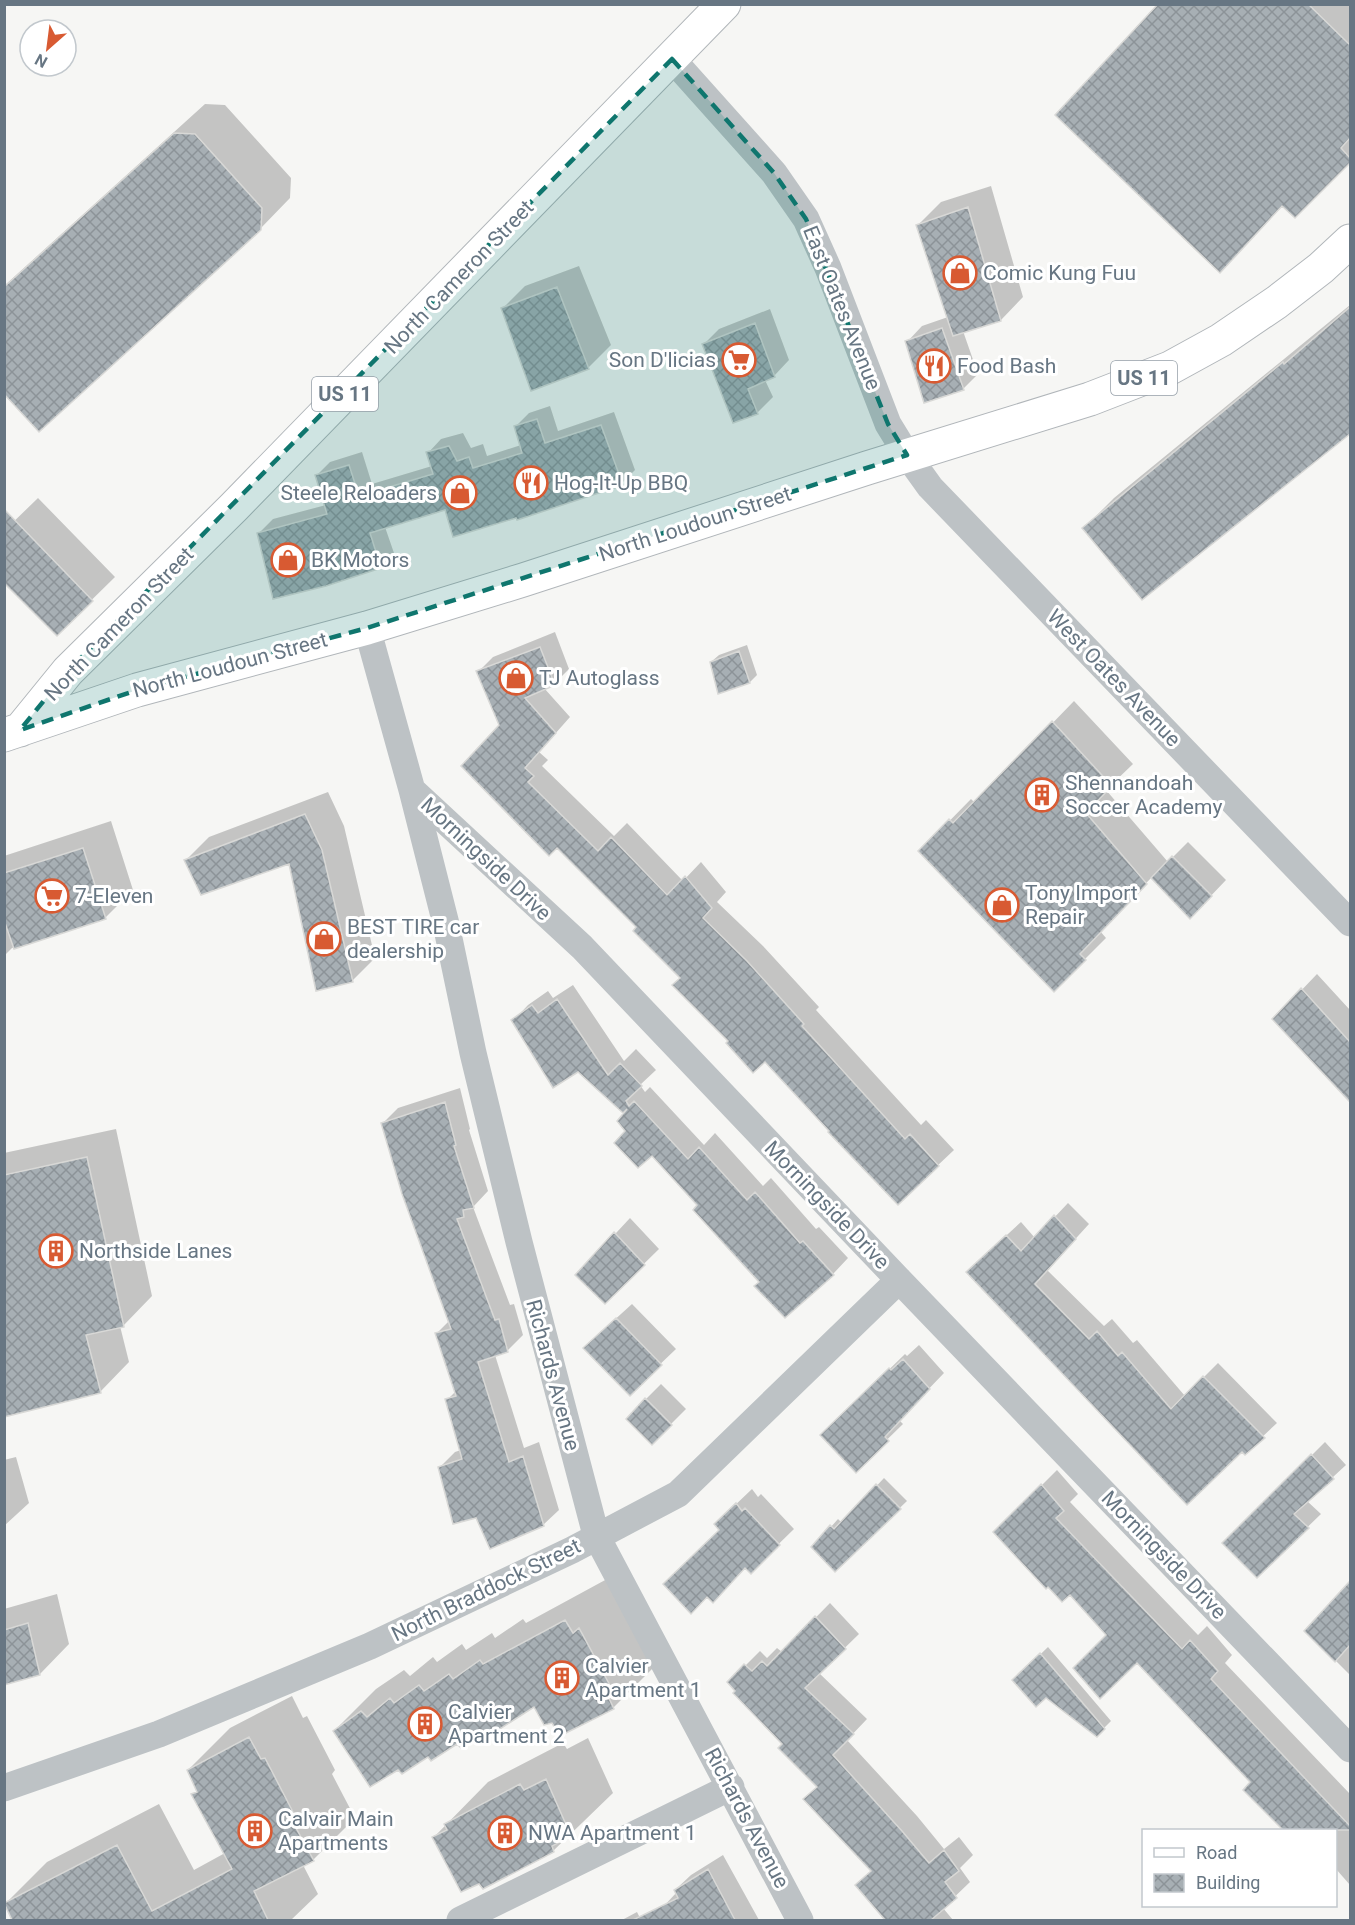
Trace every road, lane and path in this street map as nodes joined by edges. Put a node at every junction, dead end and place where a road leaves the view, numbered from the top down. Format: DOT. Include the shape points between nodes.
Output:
graph roads {
  1 [pos="724,4"];
  2 [pos="672,59"];
  3 [pos="1350,241"];
  4 [pos="907,455"];
  5 [pos="367,628"];
  6 [pos="79,661"];
  7 [pos="94,704"];
  8 [pos="12,733"];
  9 [pos="412,790"];
  10 [pos="1350,923"];
  11 [pos="899,1280"];
  12 [pos="597,1535"];
  13 [pos="1350,1749"];
  14 [pos="731,1787"];
  15 [pos="4,1788"];
  16 [pos="460,1920"];
  17 [pos="800,1920"];
  1 -- 2 [label="main road, North Cameron Street / US 11"];
  2 -- 4 [label="street, East Oates Avenue" via="774,173 806,219 888,424"];
  2 -- 6 [label="main road, North Cameron Street / US 11"];
  3 -- 4 [label="main road, North Loudoun Street / US 11" via="1277,302 1170,368 1089,399"];
  4 -- 5 [label="main road, North Loudoun Street / US 11"];
  4 -- 10 [label="street, West Oates Avenue" via="930,487"];
  5 -- 7 [label="main road, North Loudoun Street / US 11"];
  5 -- 9 [label="street, Morningside Drive"];
  6 -- 7 [label="main road"];
  6 -- 8 [label="main road, North Cameron Street / US 11"];
  7 -- 8 [label="main road, North Loudoun Street / US 11"];
  9 -- 11 [label="street, Morningside Drive" via="582,947"];
  9 -- 12 [label="street, Richards Avenue" via="519,1242"];
  11 -- 12 [label="street, North Braddock Street" via="678,1494"];
  11 -- 13 [label="street, Morningside Drive"];
  12 -- 14 [label="street, Richards Avenue"];
  12 -- 15 [label="street, North Braddock Street" via="370,1646 159,1734"];
  14 -- 16 [label="street"];
  14 -- 17 [label="street, Richards Avenue"];
}
